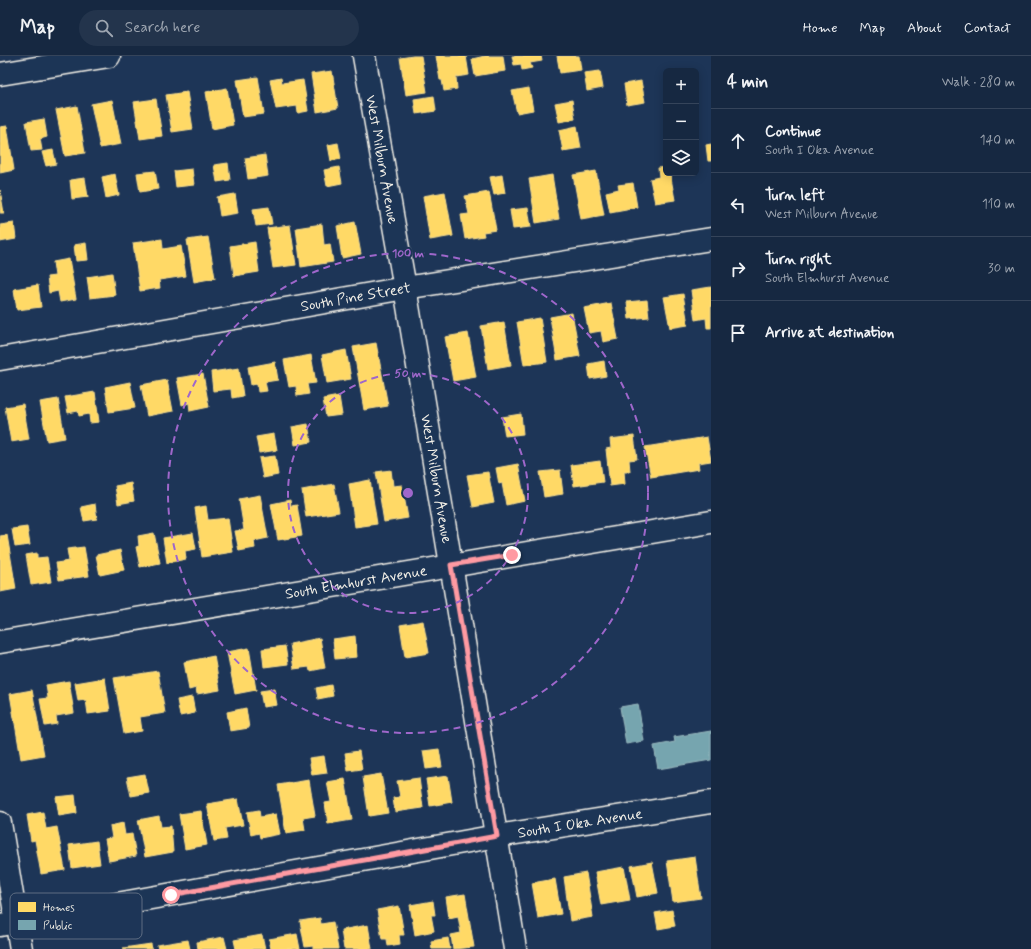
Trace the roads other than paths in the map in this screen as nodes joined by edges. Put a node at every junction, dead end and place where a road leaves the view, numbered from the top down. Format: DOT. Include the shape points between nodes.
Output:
graph roads {
  1 [pos="109,56"];
  2 [pos="364,56"];
  3 [pos="0,74"];
  4 [pos="711,239"];
  5 [pos="405,288"];
  6 [pos="0,359"];
  7 [pos="711,522"];
  8 [pos="451,565"];
  9 [pos="0,642"];
  10 [pos="711,802"];
  11 [pos="0,823"];
  12 [pos="497,836"];
  13 [pos="142,900"];
  14 [pos="8,924"];
  15 [pos="16,939"];
  16 [pos="21,949"];
  17 [pos="516,949"];
  1 -- 3 [label="street"];
  2 -- 5 [label="street, West Milburn Avenue"];
  4 -- 5 [label="street, South Pine Street"];
  5 -- 6 [label="street, South Pine Street"];
  5 -- 8 [label="street, West Milburn Avenue"];
  7 -- 8 [label="street, South Elmhurst Avenue"];
  8 -- 9 [label="street, South Elmhurst Avenue"];
  8 -- 12 [label="street, West Milburn Avenue"];
  10 -- 12 [label="street, South I Oka Avenue"];
  11 -- 14 [label="street"];
  12 -- 13 [label="street, South I Oka Avenue"];
  12 -- 17 [label="street, West Milburn Avenue"];
  15 -- 16 [label="street"];
}
